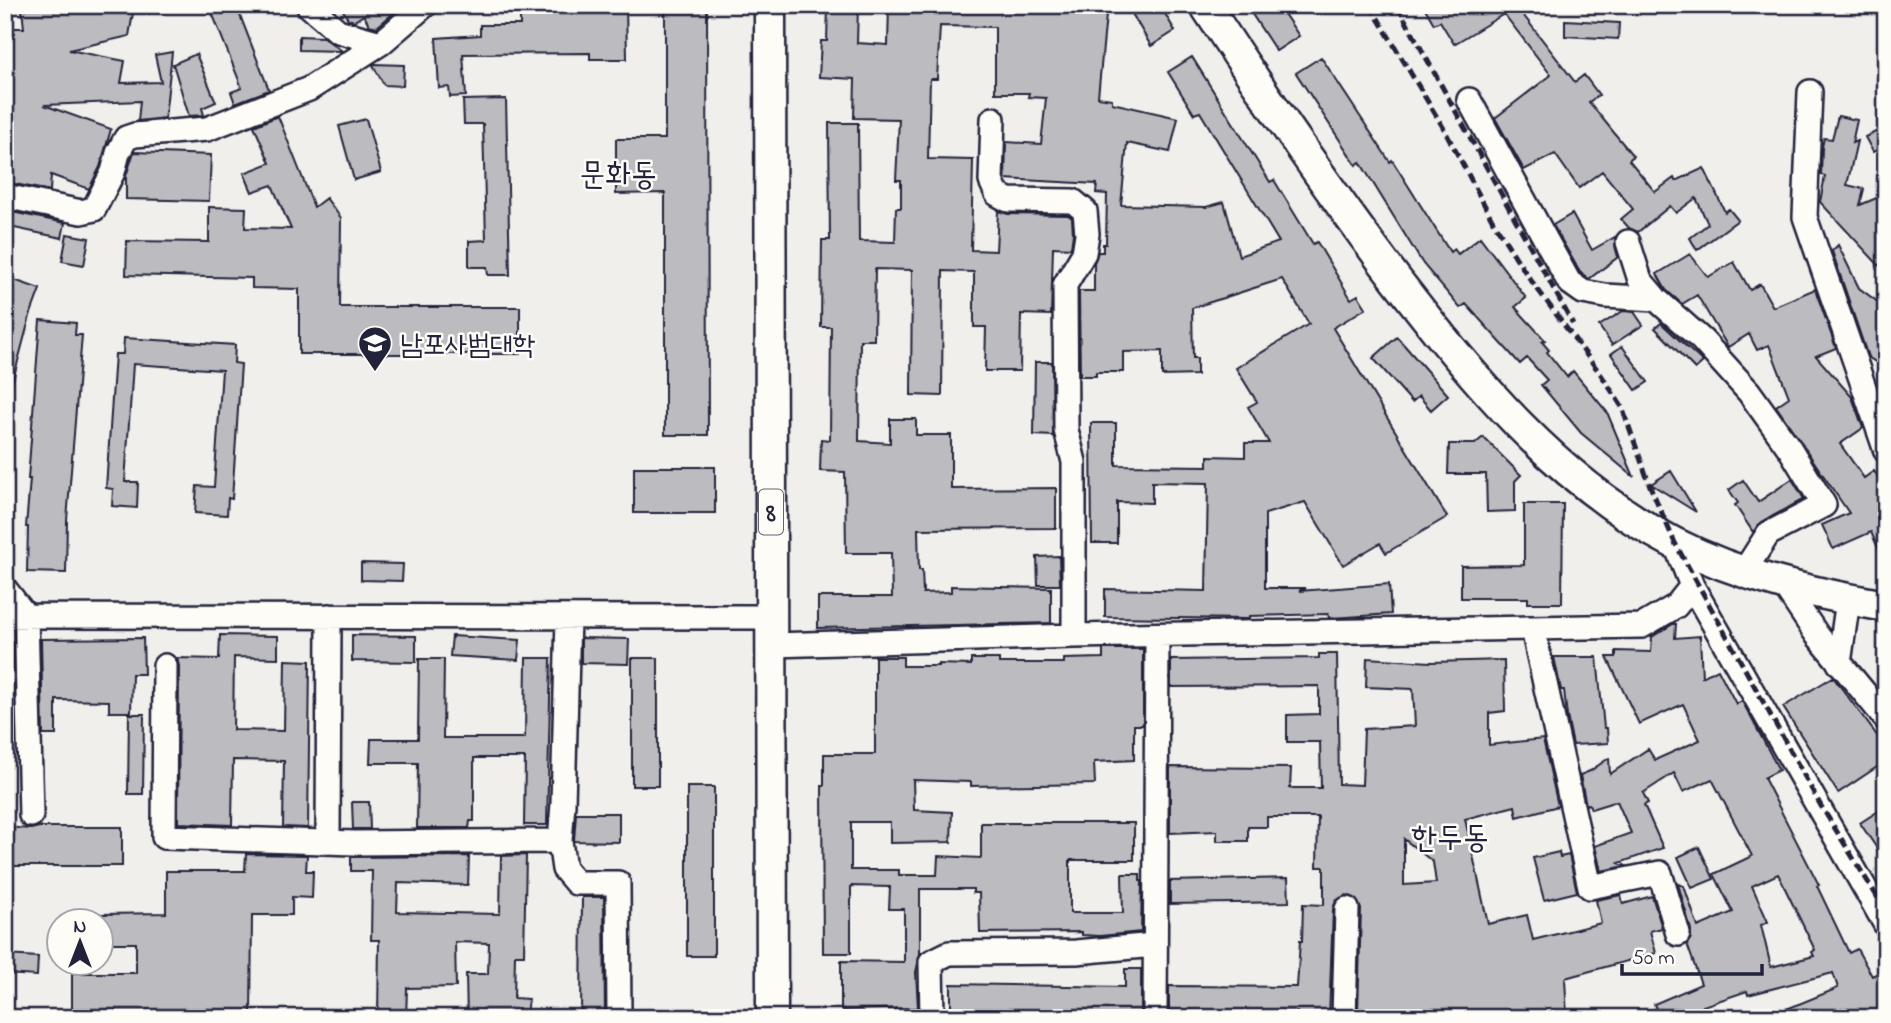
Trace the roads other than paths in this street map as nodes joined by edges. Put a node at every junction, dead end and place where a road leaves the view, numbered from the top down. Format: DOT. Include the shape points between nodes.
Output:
graph roads {
  1 [pos="308,5"];
  2 [pos="425,5"];
  3 [pos="770,5"];
  4 [pos="1205,5"];
  5 [pos="381,43"];
  6 [pos="1810,92"];
  7 [pos="1469,100"];
  8 [pos="993,118"];
  9 [pos="5,196"];
  10 [pos="1628,242"];
  11 [pos="1656,299"];
  12 [pos="1886,451"];
  13 [pos="1675,543"];
  14 [pos="1743,573"];
  15 [pos="1692,586"];
  16 [pos="1785,587"];
  17 [pos="5,589"];
  18 [pos="1848,600"];
  19 [pos="1886,606"];
  20 [pos="16,616"];
  21 [pos="329,617"];
  22 [pos="568,617"];
  23 [pos="1533,629"];
  24 [pos="771,631"];
  25 [pos="1157,635"];
  26 [pos="1074,636"];
  27 [pos="1839,663"];
  28 [pos="165,666"];
  29 [pos="1886,719"];
  30 [pos="31,815"];
  31 [pos="328,841"];
  32 [pos="559,841"];
  33 [pos="1347,909"];
  34 [pos="1886,925"];
  35 [pos="1678,934"];
  36 [pos="1154,945"];
  37 [pos="619,1018"];
  38 [pos="772,1018"];
  39 [pos="932,1018"];
  40 [pos="1154,1018"];
  41 [pos="1344,1018"];
  1 -- 5 [label="street" via="338,31"];
  2 -- 5 [label="street"];
  3 -- 24 [label="main road, 8"];
  4 -- 13 [label="main road" via="1347,214 1433,328 1498,404 1577,481"];
  5 -- 9 [label="street" via="309,89 206,130 126,138 94,209 81,212"];
  6 -- 12 [label="street" via="1805,217"];
  7 -- 11 [label="street" via="1569,282 1584,292"];
  8 -- 26 [label="street" via="991,181 997,194 1009,200 1073,201 1085,211 1084,253 1065,285 1066,430 1074,462"];
  10 -- 11 [label="street" via="1640,280"];
  11 -- 14 [label="street" via="1702,340 1748,392 1824,505 1769,534"];
  13 -- 14 [label="main road"];
  13 -- 15 [label="street"];
  14 -- 16 [label="main road"];
  15 -- 23 [label="street" via="1676,606 1642,626"];
  15 -- 34 [label="street"];
  16 -- 18 [label="main road"];
  16 -- 27 [label="street"];
  17 -- 20 [label="street"];
  18 -- 19 [label="main road"];
  18 -- 27 [label="street"];
  20 -- 21 [label="street"];
  20 -- 30 [label="street"];
  21 -- 22 [label="street"];
  21 -- 31 [label="street"];
  22 -- 24 [label="street"];
  22 -- 32 [label="street"];
  23 -- 25 [label="street"];
  23 -- 35 [label="street" via="1590,887 1660,873"];
  24 -- 26 [label="street"];
  24 -- 38 [label="main road, 8"];
  25 -- 26 [label="street"];
  25 -- 36 [label="street"];
  27 -- 29 [label="street"];
  28 -- 31 [label="street" via="164,837"];
  31 -- 32 [label="street"];
  32 -- 37 [label="street" via="564,869 576,883 618,883"];
  33 -- 41 [label="street"];
  36 -- 39 [label="street" via="1076,952 949,953 931,962"];
  36 -- 40 [label="street"];
}
